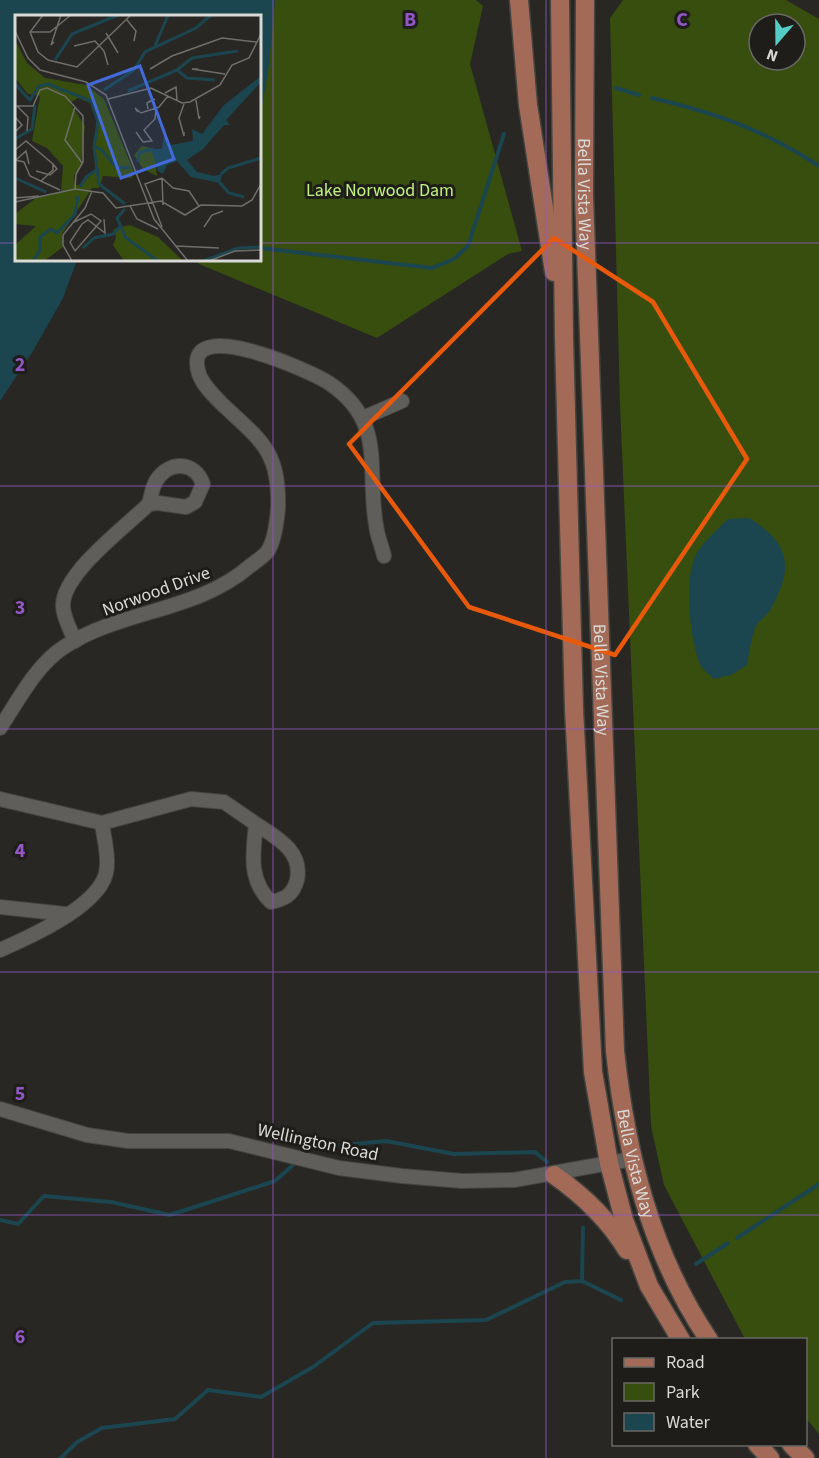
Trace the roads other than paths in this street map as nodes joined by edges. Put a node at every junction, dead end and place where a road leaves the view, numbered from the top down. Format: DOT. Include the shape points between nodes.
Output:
graph roads {
  1 [pos="519,0"];
  2 [pos="560,0"];
  3 [pos="585,0"];
  4 [pos="564,338"];
  5 [pos="402,400"];
  6 [pos="363,418"];
  7 [pos="148,504"];
  8 [pos="384,556"];
  9 [pos="75,641"];
  10 [pos="0,728"];
  11 [pos="0,799"];
  12 [pos="102,823"];
  13 [pos="256,824"];
  14 [pos="0,907"];
  15 [pos="67,914"];
  16 [pos="0,950"];
  17 [pos="0,1109"];
  18 [pos="632,1159"];
  19 [pos="609,1163"];
  20 [pos="554,1175"];
  21 [pos="649,1286"];
  22 [pos="680,1338"];
  23 [pos="708,1338"];
  24 [pos="759,1446"];
  25 [pos="793,1446"];
  26 [pos="770,1458"];
  27 [pos="805,1458"];
  1 -- 4 [label="main road" via="528,105"];
  2 -- 4 [label="main road, Bella Vista Way"];
  3 -- 18 [label="main road, Bella Vista Way" via="584,196 615,1052"];
  4 -- 19 [label="main road, Bella Vista Way" via="583,889 593,1072"];
  5 -- 6 [label="street"];
  6 -- 8 [label="street, Norwood Drive" via="370,439 376,525"];
  6 -- 9 [label="street, Norwood Drive" via="343,392 320,377 246,350 210,347 201,354 200,377 269,451 279,483 278,516 268,551 234,580 204,596"];
  7 -- 9 [label="street" via="83,565 67,586 63,606"];
  9 -- 10 [label="street, Norwood Drive" via="63,648 30,683"];
  11 -- 12 [label="street"];
  12 -- 13 [label="street" via="191,800 224,802"];
  12 -- 15 [label="street" via="107,860 104,879 87,900"];
  13 -- 13 [label="street" via="254,879 271,902 286,898 294,890 299,871 295,856 284,843"];
  14 -- 15 [label="street"];
  15 -- 16 [label="street"];
  17 -- 20 [label="street, Wellington Road" via="87,1135 128,1141 229,1141 339,1168 402,1176 482,1181"];
  18 -- 19 [label="street, Wellington Road"];
  18 -- 23 [label="main road, Bella Vista Way" via="660,1248"];
  19 -- 20 [label="street, Wellington Road"];
  19 -- 21 [label="main road, Bella Vista Way" via="624,1220"];
  20 -- 21 [label="main road" via="582,1195 614,1229"];
  21 -- 22 [label="main road, Bella Vista Way"];
  24 -- 26 [label="main road"];
  25 -- 27 [label="main road"];
}
